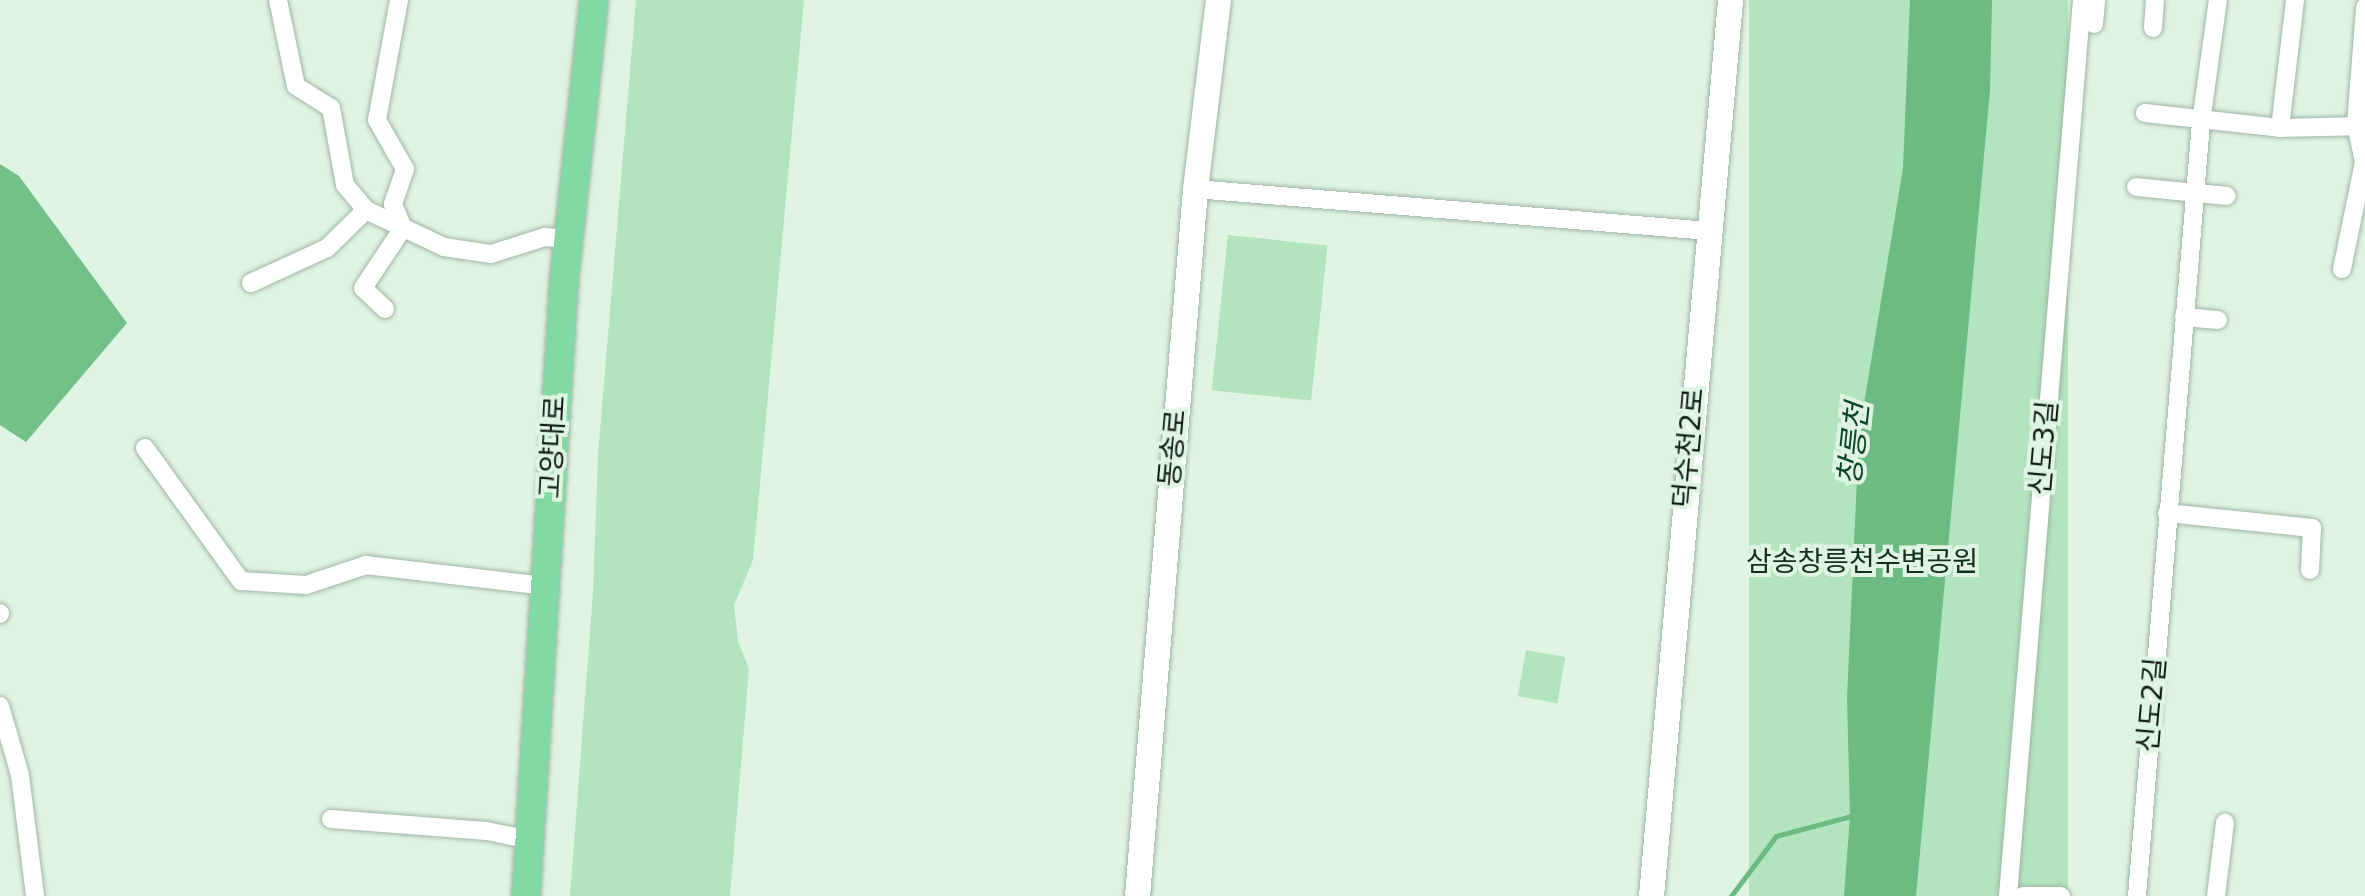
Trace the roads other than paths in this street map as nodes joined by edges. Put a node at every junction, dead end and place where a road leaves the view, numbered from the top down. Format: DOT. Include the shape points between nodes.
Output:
graph roads {
  1 [pos="278,0"];
  2 [pos="398,0"];
  3 [pos="594,0"];
  4 [pos="1218,0"];
  5 [pos="1730,0"];
  6 [pos="2082,0"];
  7 [pos="2096,0"];
  8 [pos="2156,0"];
  9 [pos="2218,0"];
  10 [pos="2295,0"];
  11 [pos="2365,7"];
  12 [pos="2094,24"];
  13 [pos="2152,28"];
  14 [pos="2363,51"];
  15 [pos="2145,113"];
  16 [pos="2200,122"];
  17 [pos="2361,126"];
  18 [pos="2280,128"];
  19 [pos="2136,187"];
  20 [pos="1195,189"];
  21 [pos="2194,192"];
  22 [pos="2227,196"];
  23 [pos="366,210"];
  24 [pos="403,228"];
  25 [pos="1709,231"];
  26 [pos="568,238"];
  27 [pos="2342,269"];
  28 [pos="251,283"];
  29 [pos="386,309"];
  30 [pos="2184,317"];
  31 [pos="2218,320"];
  32 [pos="145,448"];
  33 [pos="2167,513"];
  34 [pos="2310,570"];
  35 [pos="546,586"];
  36 [pos="0,706"];
  37 [pos="331,819"];
  38 [pos="2225,823"];
  39 [pos="530,840"];
  40 [pos="2018,895"];
  41 [pos="35,896"];
  42 [pos="526,896"];
  43 [pos="1137,896"];
  44 [pos="1651,896"];
  45 [pos="2061,896"];
  46 [pos="2137,896"];
  47 [pos="2216,896"];
  1 -- 23 [label="street" via="296,86 331,108 344,185"];
  2 -- 24 [label="street" via="377,120 405,170 393,204"];
  3 -- 26 [label="main road, 고양대로"];
  4 -- 20 [label="street, 동송로"];
  5 -- 25 [label="street, 덕수천2로"];
  6 -- 40 [label="street, 신도3길"];
  7 -- 12 [label="street"];
  8 -- 13 [label="street"];
  9 -- 16 [label="street, 신도2길"];
  10 -- 18 [label="street"];
  11 -- 14 [label="street"];
  14 -- 17 [label="street"];
  15 -- 16 [label="street"];
  16 -- 18 [label="street"];
  16 -- 21 [label="street, 신도2길"];
  17 -- 18 [label="street"];
  17 -- 27 [label="street" via="2364,162"];
  19 -- 21 [label="street"];
  20 -- 25 [label="street"];
  20 -- 43 [label="street, 동송로"];
  21 -- 22 [label="street"];
  21 -- 30 [label="street, 신도2길"];
  23 -- 24 [label="street"];
  23 -- 28 [label="street" via="327,248"];
  24 -- 26 [label="street" via="444,247 491,254 545,236"];
  24 -- 29 [label="street" via="363,288"];
  25 -- 44 [label="street, 덕수천2로"];
  26 -- 35 [label="main road, 고양대로"];
  30 -- 31 [label="street"];
  30 -- 33 [label="street, 신도2길"];
  32 -- 35 [label="street" via="240,581 306,585 366,565"];
  33 -- 34 [label="street" via="2312,528"];
  33 -- 46 [label="street, 신도2길"];
  35 -- 39 [label="main road, 고양대로"];
  36 -- 41 [label="street" via="20,775"];
  37 -- 39 [label="street"];
  38 -- 47 [label="street"];
  39 -- 42 [label="main road, 고양대로"];
  40 -- 45 [label="street"];
}
